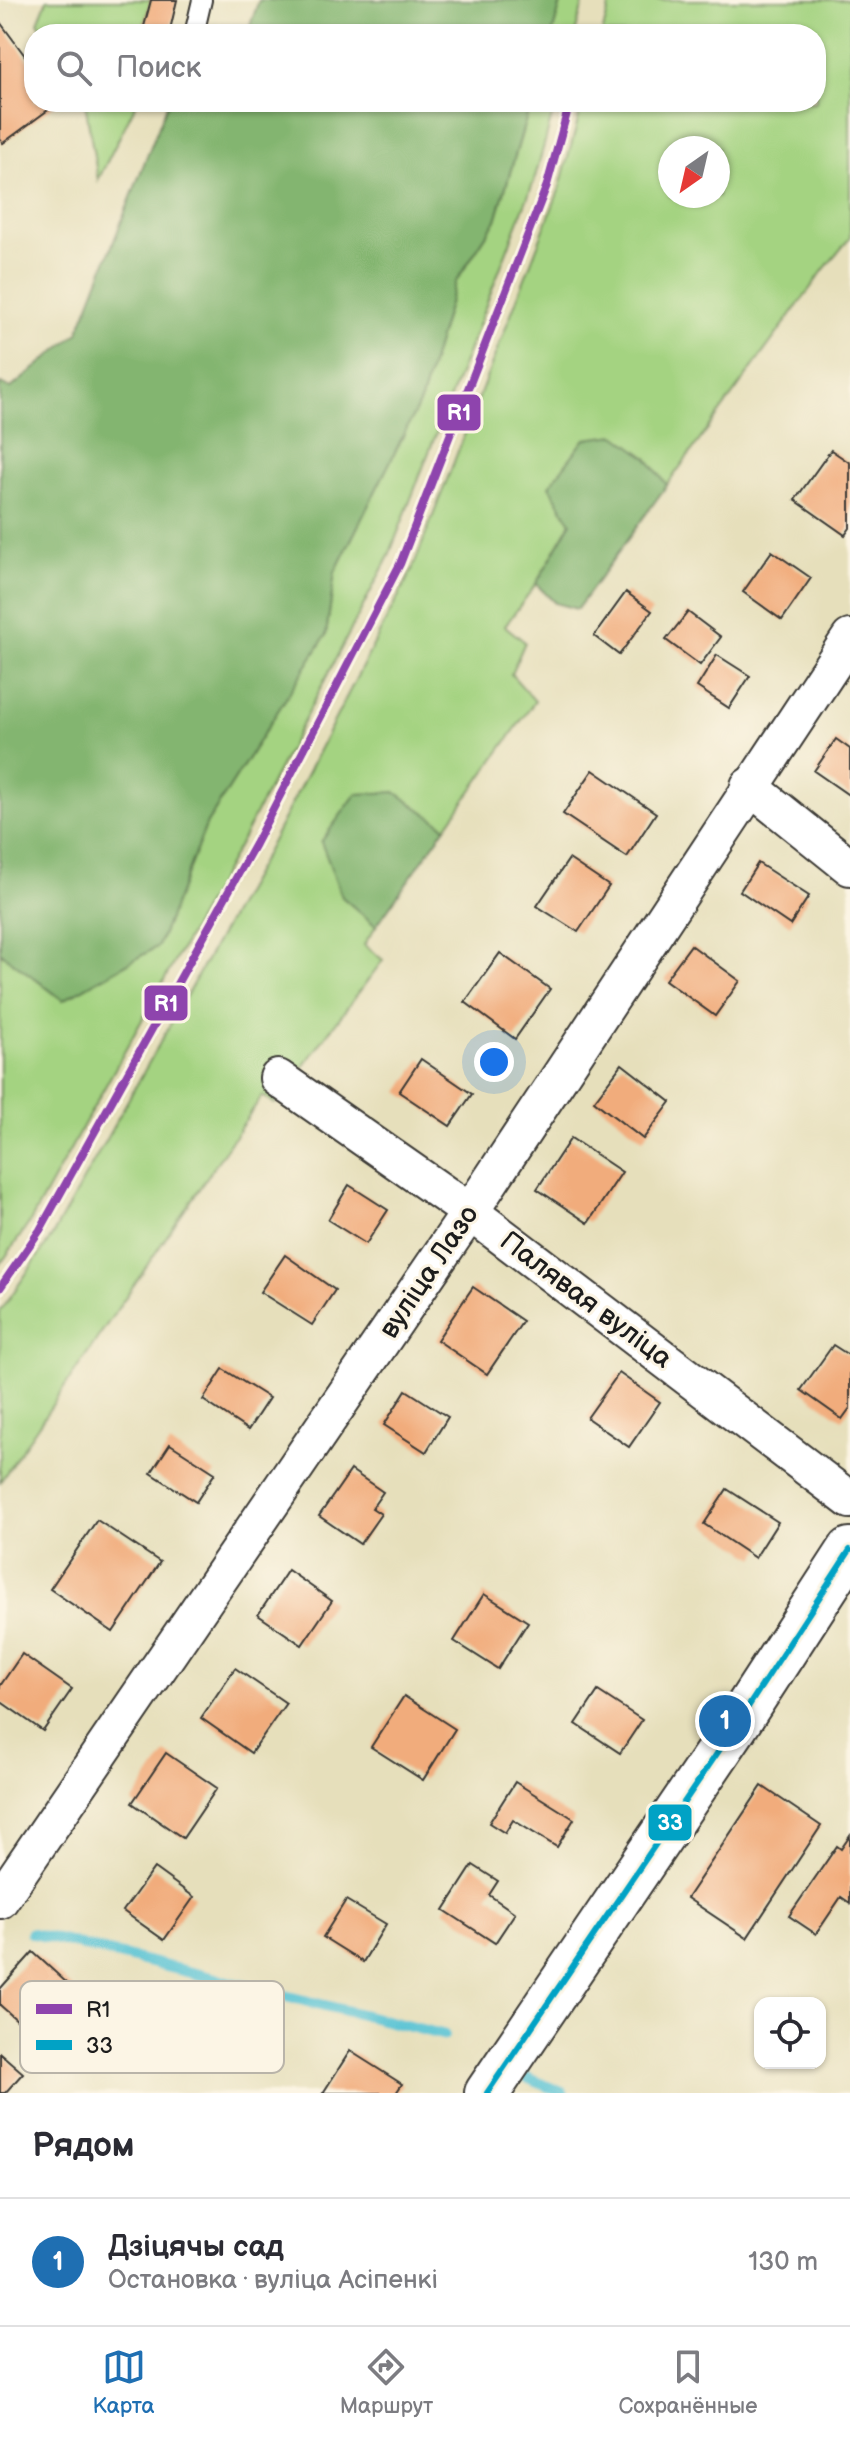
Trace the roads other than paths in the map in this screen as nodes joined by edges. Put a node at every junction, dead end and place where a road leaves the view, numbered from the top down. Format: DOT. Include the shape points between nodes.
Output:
graph roads {
  1 [pos="202,0"];
  2 [pos="196,24"];
  3 [pos="850,638"];
  4 [pos="749,786"];
  5 [pos="850,867"];
  6 [pos="278,1078"];
  7 [pos="470,1212"];
  8 [pos="850,1500"];
  9 [pos="850,1550"];
  10 [pos="0,1900"];
  11 [pos="487,2093"];
  1 -- 2 [label="lane"];
  3 -- 4 [label="street, вуліца Лазо"];
  4 -- 5 [label="street"];
  4 -- 7 [label="street, вуліца Лазо"];
  6 -- 7 [label="street, Палявая вуліца"];
  7 -- 8 [label="street, Палявая вуліца"];
  7 -- 10 [label="street, вуліца Лазо"];
  9 -- 11 [label="street"];
}
